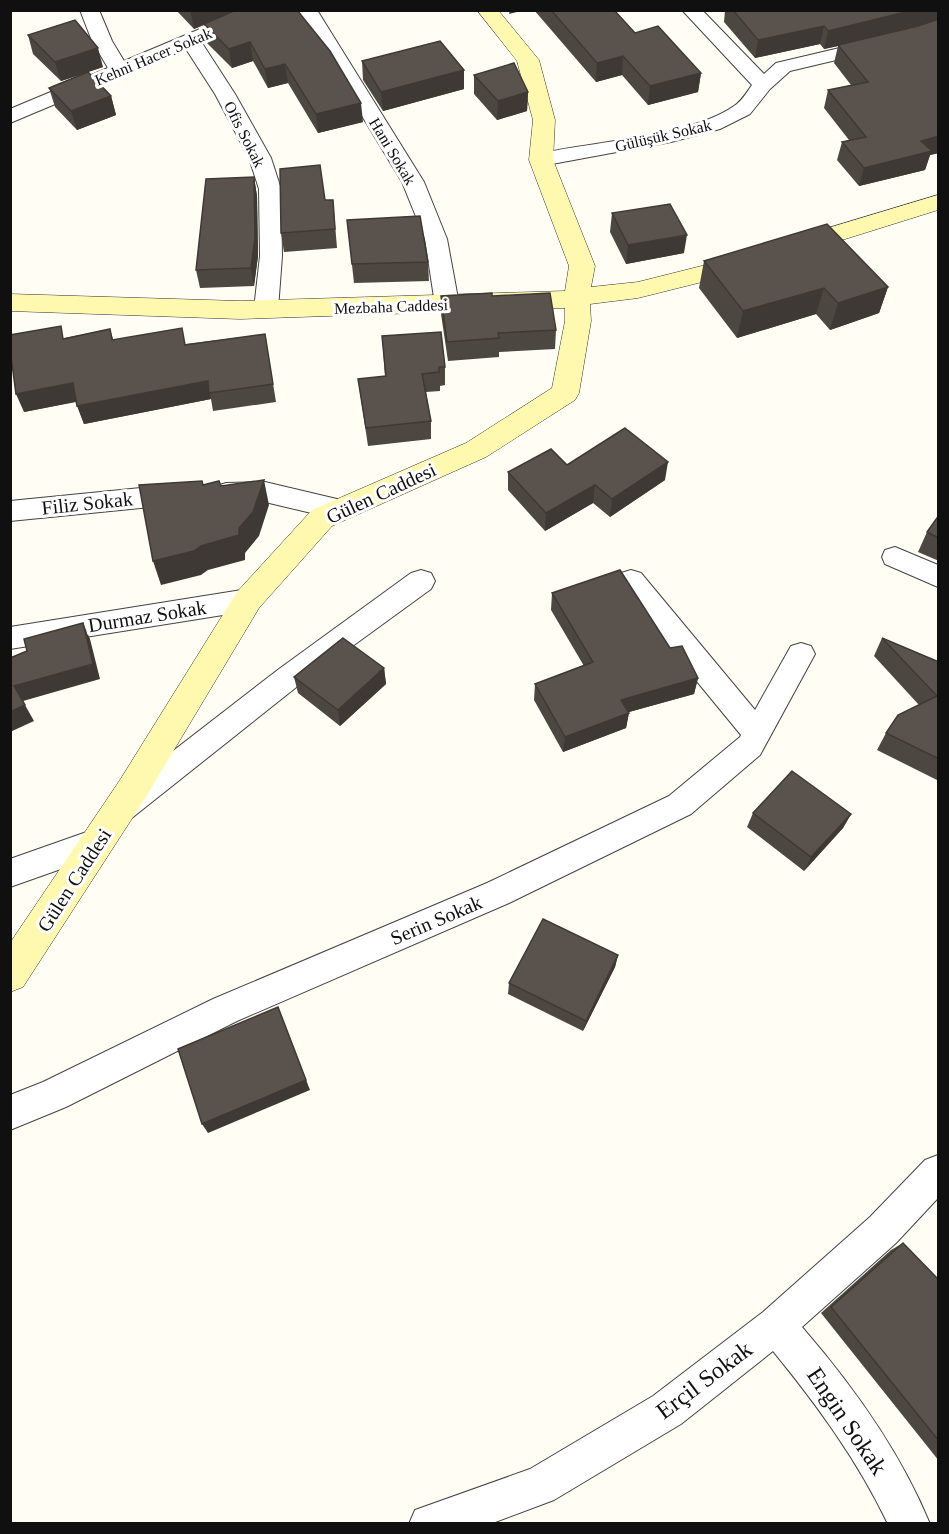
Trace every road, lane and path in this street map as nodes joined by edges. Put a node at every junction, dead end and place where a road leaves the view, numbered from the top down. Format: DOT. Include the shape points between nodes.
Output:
graph roads {
  1 [pos="89,10"];
  2 [pos="262,10"];
  3 [pos="307,10"];
  4 [pos="487,10"];
  5 [pos="691,10"];
  6 [pos="920,10"];
  7 [pos="939,27"];
  8 [pos="190,40"];
  9 [pos="119,70"];
  10 [pos="763,85"];
  11 [pos="10,117"];
  12 [pos="542,159"];
  13 [pos="939,202"];
  14 [pos="577,298"];
  15 [pos="10,302"];
  16 [pos="447,304"];
  17 [pos="266,309"];
  18 [pos="341,510"];
  19 [pos="10,511"];
  20 [pos="895,557"];
  21 [pos="939,577"];
  22 [pos="631,581"];
  23 [pos="421,582"];
  24 [pos="248,600"];
  25 [pos="10,638"];
  26 [pos="801,654"];
  27 [pos="757,733"];
  28 [pos="118,812"];
  29 [pos="98,842"];
  30 [pos="10,873"];
  31 [pos="10,975"];
  32 [pos="10,1113"];
  33 [pos="939,1173"];
  34 [pos="776,1325"];
  35 [pos="429,1524"];
  36 [pos="910,1524"];
  1 -- 9 [label="street"];
  2 -- 8 [label="street, Kehni Hacer Sokak"];
  3 -- 16 [label="street, Hani Sokak" via="413,182 436,238"];
  4 -- 12 [label="street, Gülen Caddesi" via="528,60 544,120"];
  5 -- 10 [label="street"];
  6 -- 7 [label="street"];
  7 -- 10 [label="street, Gülüşük Sokak" via="783,67"];
  8 -- 9 [label="street, Kehni Hacer Sokak"];
  8 -- 17 [label="street, Ofis Sokak" via="260,158 270,189 271,256"];
  9 -- 11 [label="street, Kehni Hacer Sokak"];
  10 -- 12 [label="street, Gülüşük Sokak" via="743,110 713,125"];
  12 -- 14 [label="street, Gülen Caddesi" via="582,266"];
  13 -- 14 [label="street, Mezbaha Caddesi" via="739,264 638,290"];
  14 -- 16 [label="street, Mezbaha Caddesi"];
  14 -- 18 [label="street, Gülen Caddesi" via="578,321 565,393 476,450"];
  15 -- 17 [label="street, Mezbaha Caddesi"];
  16 -- 17 [label="street, Mezbaha Caddesi"];
  18 -- 19 [label="street, Filiz Sokak" via="265,492 168,494"];
  18 -- 24 [label="street, Gülen Caddesi" via="322,518"];
  20 -- 21 [label="street"];
  22 -- 27 [label="street"];
  23 -- 28 [label="street" via="289,677"];
  24 -- 25 [label="street, Durmaz Sokak"];
  24 -- 28 [label="street, Gülen Caddesi"];
  26 -- 27 [label="street, Serin Sokak"];
  27 -- 32 [label="street, Serin Sokak" via="750,746 680,805 498,893 225,1010"];
  28 -- 29 [label="street, Gülen Caddesi"];
  29 -- 30 [label="street"];
  29 -- 31 [label="street, Gülen Caddesi"];
  33 -- 34 [label="street, Erçil Sokak" via="884,1230"];
  34 -- 35 [label="street, Erçil Sokak" via="667,1410 540,1486"];
  34 -- 36 [label="street, Engin Sokak" via="832,1392 891,1485"];
}
